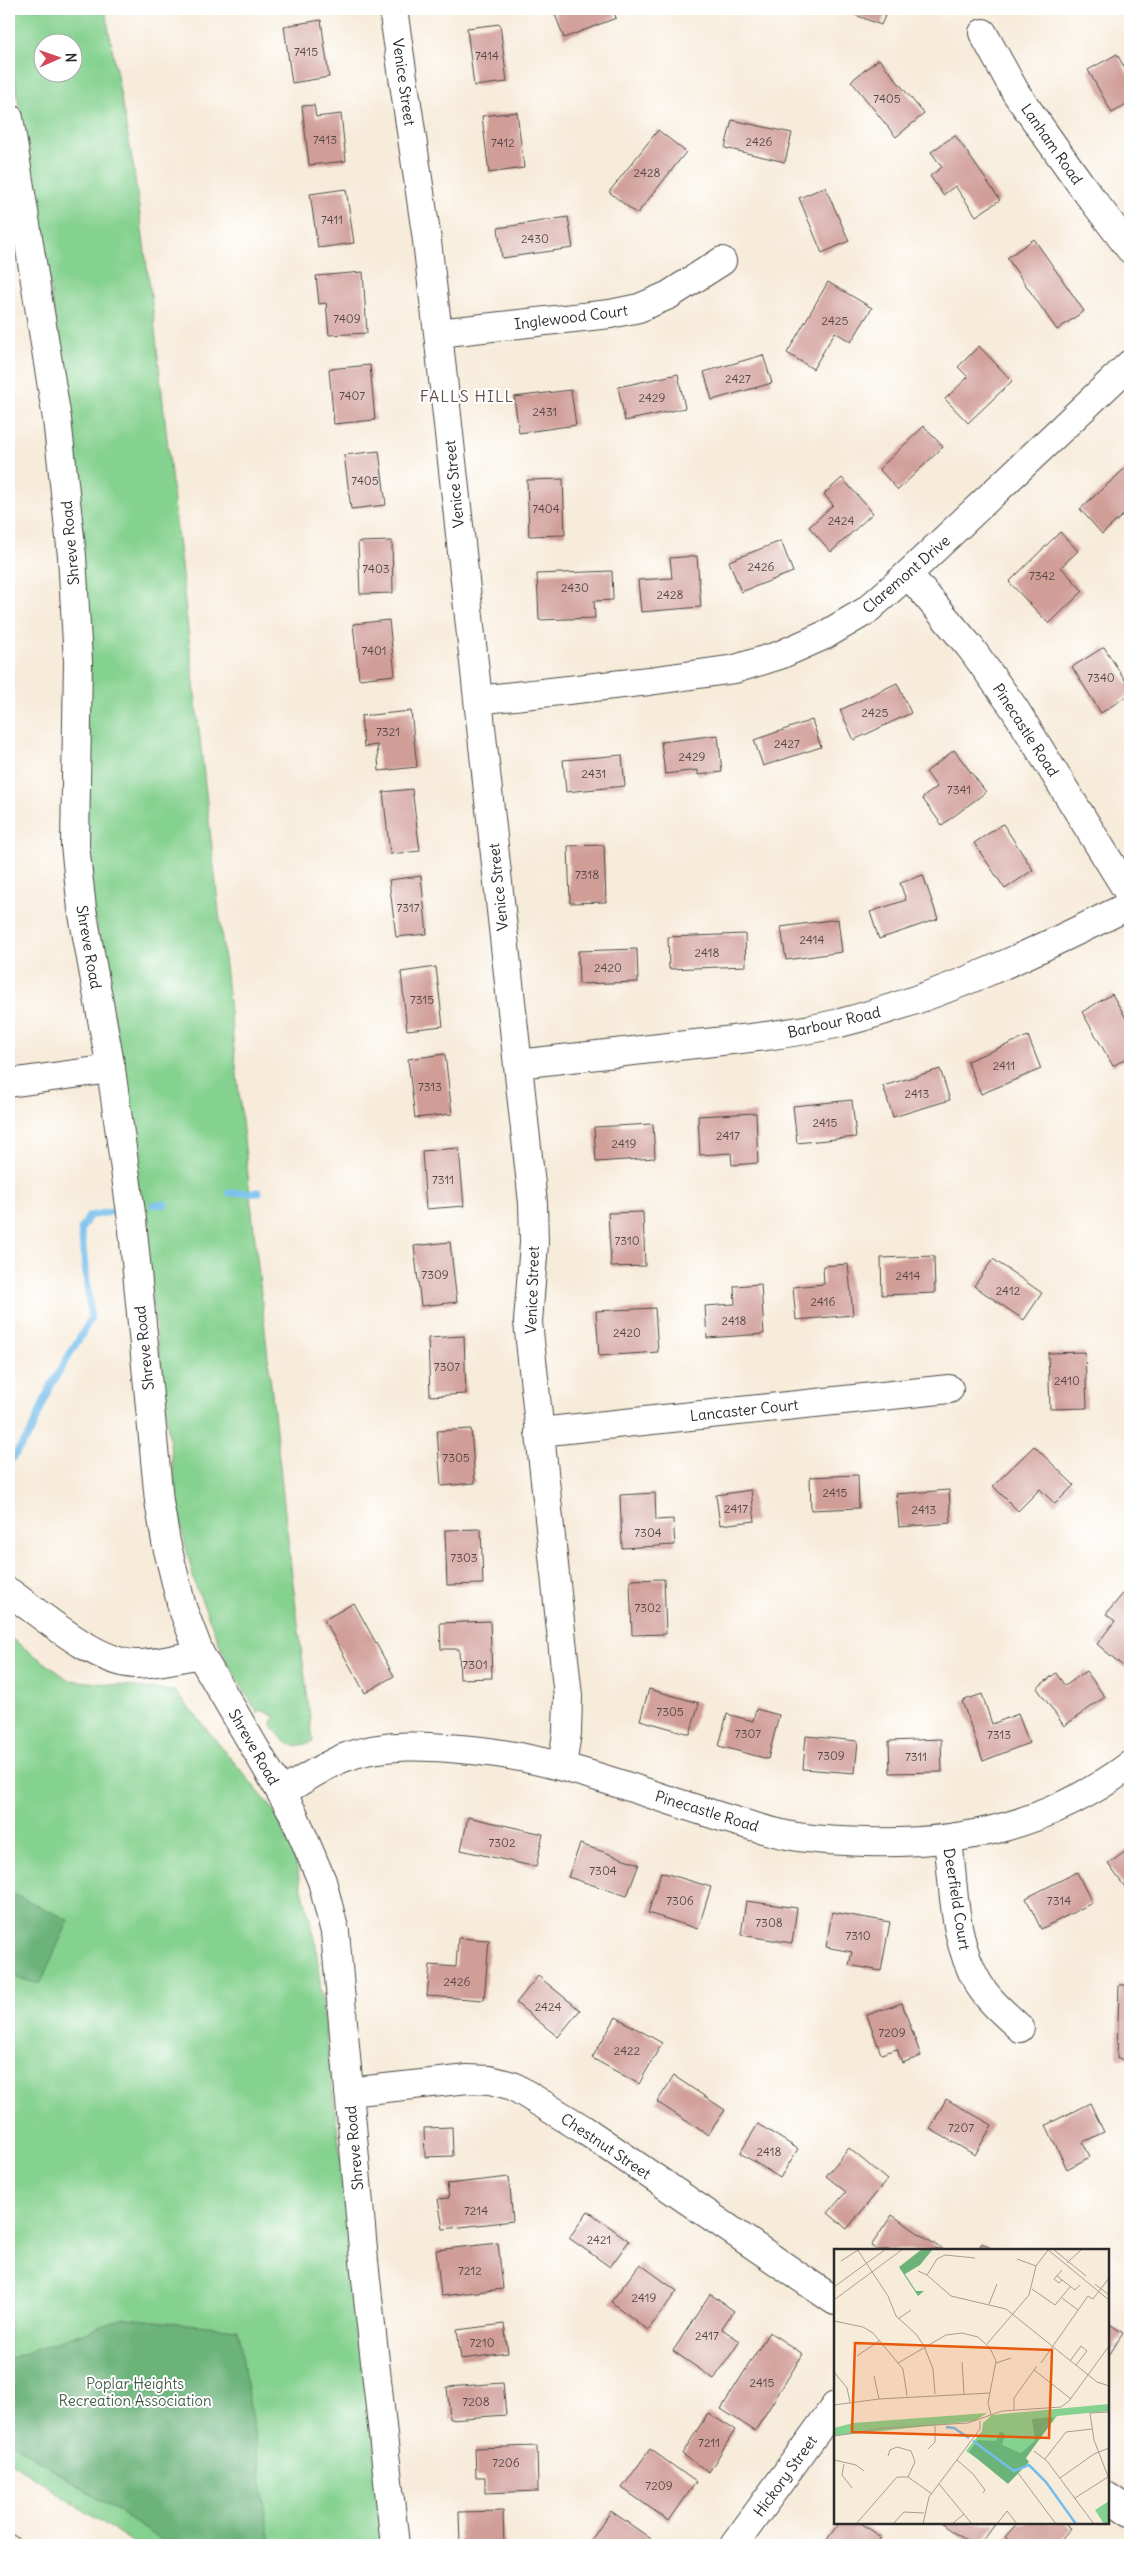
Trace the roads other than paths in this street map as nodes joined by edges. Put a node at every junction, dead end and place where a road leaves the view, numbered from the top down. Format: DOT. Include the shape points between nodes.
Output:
graph roads {
  1 [pos="392,9"];
  2 [pos="984,33"];
  3 [pos="9,118"];
  4 [pos="1130,249"];
  5 [pos="722,261"];
  6 [pos="438,333"];
  7 [pos="1130,364"];
  8 [pos="908,574"];
  9 [pos="478,700"];
  10 [pos="1130,895"];
  11 [pos="1130,905"];
  12 [pos="518,1064"];
  13 [pos="111,1069"];
  14 [pos="9,1083"];
  15 [pos="949,1389"];
  16 [pos="540,1432"];
  17 [pos="9,1592"];
  18 [pos="200,1654"];
  19 [pos="1130,1765"];
  20 [pos="562,1766"];
  21 [pos="281,1793"];
  22 [pos="948,1840"];
  23 [pos="1020,2028"];
  24 [pos="349,2092"];
  25 [pos="834,2300"];
  26 [pos="834,2407"];
  27 [pos="1109,2498"];
  28 [pos="1130,2512"];
  29 [pos="395,2545"];
  30 [pos="734,2545"];
  1 -- 6 [label="street, Venice Street"];
  2 -- 4 [label="street, Lanham Road" via="1016,93"];
  3 -- 13 [label="street, Shreve Road" via="57,418 72,556 78,661 75,845 82,909"];
  5 -- 6 [label="street, Inglewood Court" via="669,295 639,308"];
  6 -- 9 [label="street, Venice Street"];
  7 -- 8 [label="street, Claremont Drive"];
  8 -- 9 [label="street, Claremont Drive" via="866,611 825,635 780,655 735,669"];
  8 -- 10 [label="street, Pinecastle Road" via="970,647 1014,708"];
  9 -- 12 [label="street, Venice Street"];
  11 -- 12 [label="street, Barbour Road" via="963,982 903,1005 839,1023 773,1036"];
  12 -- 16 [label="street, Venice Street" via="533,1202 534,1242 528,1322"];
  13 -- 14 [label="street"];
  13 -- 18 [label="street, Shreve Road" via="132,1220 160,1501 175,1583"];
  15 -- 16 [label="street, Lancaster Court"];
  16 -- 20 [label="street, Venice Street" via="568,1696"];
  17 -- 18 [label="street" via="96,1653 117,1662 136,1664"];
  18 -- 21 [label="street, Shreve Road"];
  19 -- 22 [label="street, Pinecastle Road" via="1061,1807 1026,1821"];
  20 -- 21 [label="street, Pinecastle Road" via="505,1753 402,1746 344,1758"];
  20 -- 22 [label="street, Pinecastle Road" via="783,1834 834,1841 905,1843"];
  21 -- 24 [label="street, Shreve Road" via="312,1854 329,1907 338,1958"];
  22 -- 23 [label="street, Deerfield Court" via="959,1930 966,1957 978,1983 995,2006"];
  24 -- 25 [label="street, Chestnut Street" via="468,2079 513,2086 583,2129"];
  24 -- 29 [label="street, Shreve Road"];
  26 -- 30 [label="street, Hickory Street"];
  27 -- 28 [label="street"];
}
